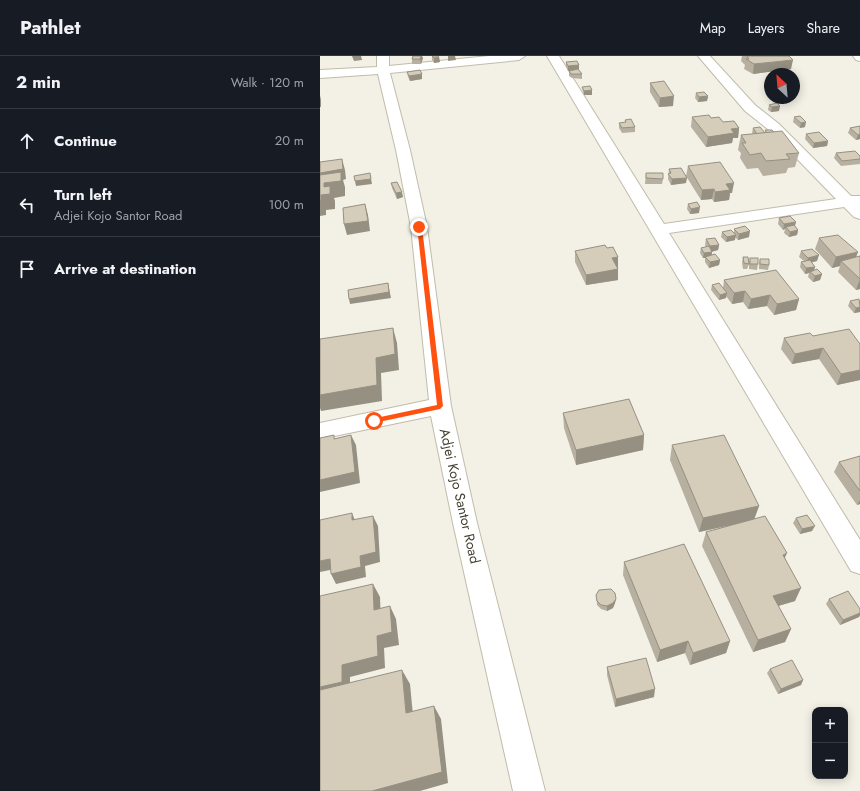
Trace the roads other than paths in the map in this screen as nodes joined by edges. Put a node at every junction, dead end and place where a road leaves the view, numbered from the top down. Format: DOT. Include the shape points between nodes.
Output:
graph roads {
  1 [pos="519,56"];
  2 [pos="554,56"];
  3 [pos="704,56"];
  4 [pos="383,63"];
  5 [pos="320,74"];
  6 [pos="854,200"];
  7 [pos="860,214"];
  8 [pos="659,230"];
  9 [pos="440,406"];
  10 [pos="320,431"];
  11 [pos="860,563"];
  12 [pos="529,791"];
  1 -- 4 [label="street"];
  2 -- 8 [label="street"];
  3 -- 6 [label="street" via="750,108"];
  4 -- 5 [label="street"];
  4 -- 9 [label="street, Adjei Kojo Santor Road" via="419,227"];
  6 -- 7 [label="street"];
  6 -- 8 [label="street"];
  8 -- 11 [label="street"];
  9 -- 10 [label="street"];
  9 -- 12 [label="street, Adjei Kojo Santor Road"];
}
